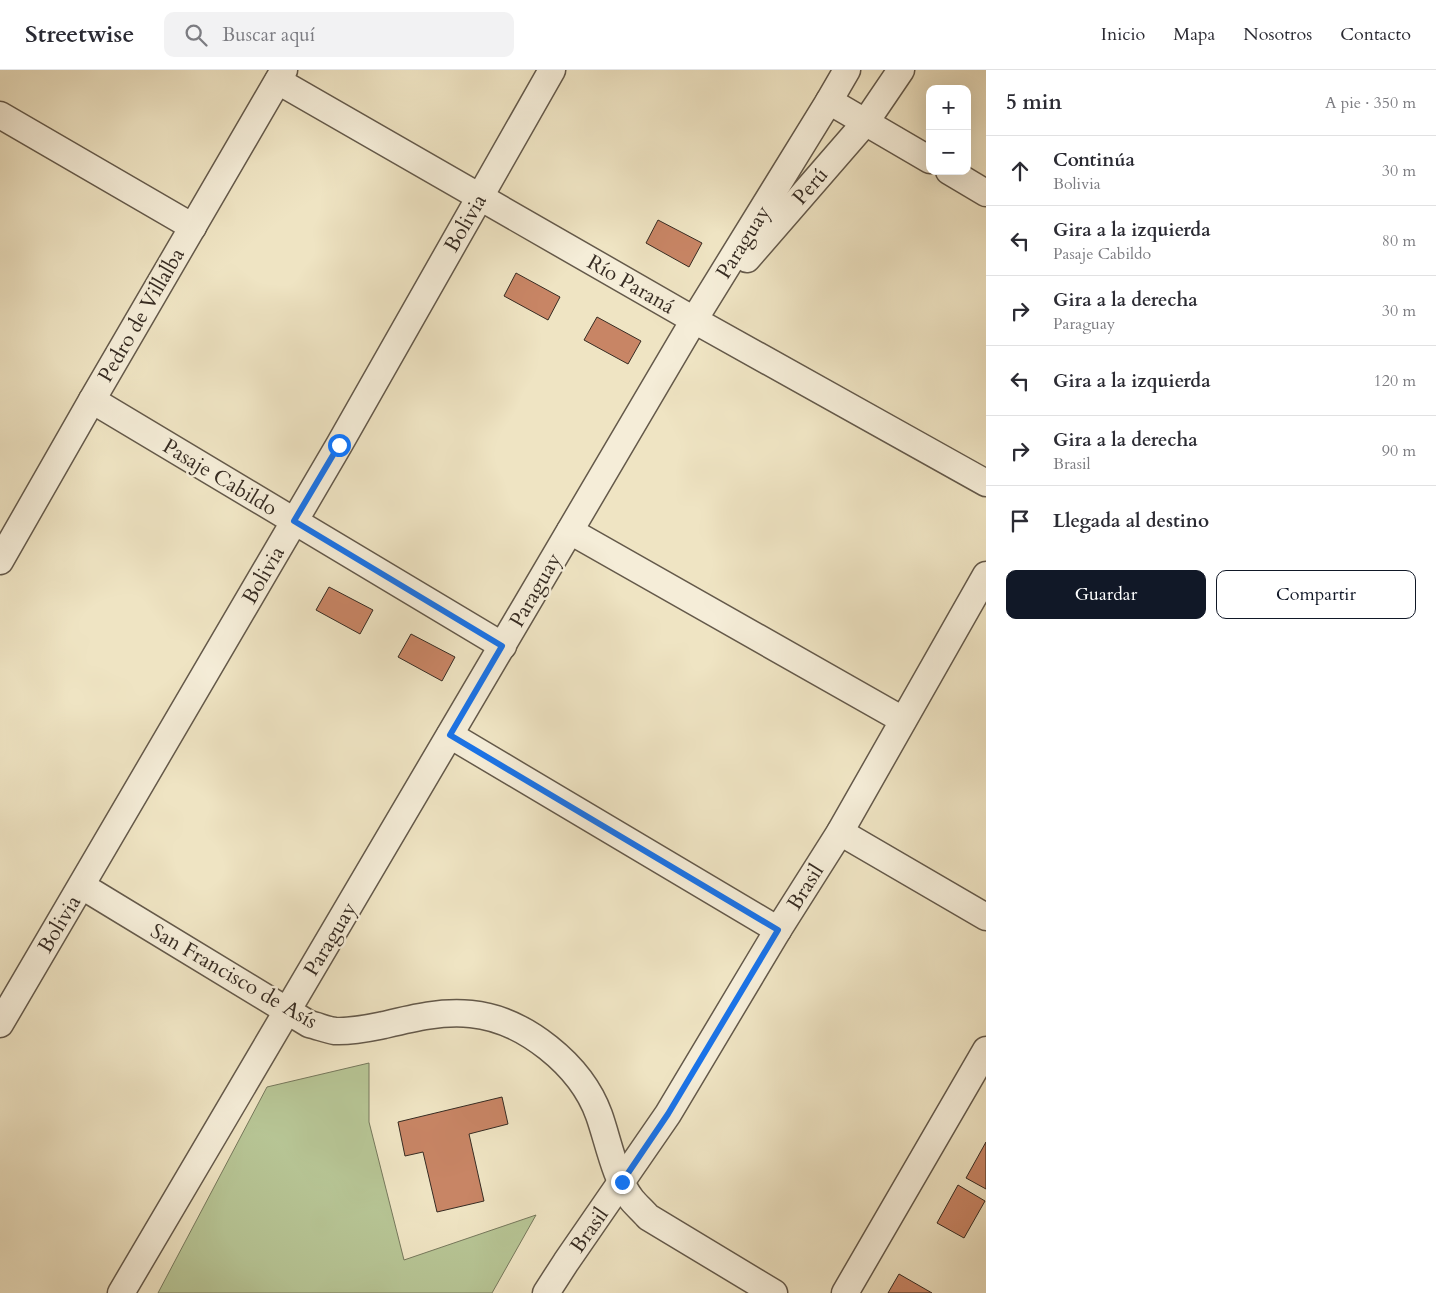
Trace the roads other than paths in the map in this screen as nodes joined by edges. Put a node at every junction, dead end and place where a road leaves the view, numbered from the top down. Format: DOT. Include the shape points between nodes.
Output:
graph roads {
  1 [pos="552,70"];
  2 [pos="847,70"];
  3 [pos="901,70"];
  4 [pos="281,76"];
  5 [pos="829,101"];
  6 [pos="0,115"];
  7 [pos="865,122"];
  8 [pos="926,158"];
  9 [pos="956,175"];
  10 [pos="986,193"];
  11 [pos="480,198"];
  12 [pos="192,227"];
  13 [pos="694,320"];
  14 [pos="92,400"];
  15 [pos="986,483"];
  16 [pos="294,521"];
  17 [pos="570,531"];
  18 [pos="0,561"];
  19 [pos="986,575"];
  20 [pos="502,646"];
  21 [pos="903,720"];
  22 [pos="450,735"];
  23 [pos="840,832"];
  24 [pos="82,886"];
  25 [pos="986,917"];
  26 [pos="778,930"];
  27 [pos="287,1011"];
  28 [pos="0,1024"];
  29 [pos="986,1050"];
  30 [pos="622,1182"];
  31 [pos="121,1293"];
  32 [pos="546,1293"];
  33 [pos="774,1293"];
  34 [pos="845,1293"];
  1 -- 11 [label="street, Bolivia"];
  2 -- 5 [label="street, Paraguay"];
  3 -- 7 [label="street, Perú"];
  4 -- 11 [label="street, Río Paraná"];
  4 -- 12 [label="street, Pedro de Villalba"];
  5 -- 7 [label="street"];
  5 -- 13 [label="street, Paraguay"];
  6 -- 12 [label="street"];
  7 -- 8 [label="street"];
  7 -- 13 [label="street, Perú"];
  9 -- 10 [label="street"];
  11 -- 13 [label="street, Río Paraná"];
  11 -- 16 [label="street, Bolivia"];
  12 -- 14 [label="street, Pedro de Villalba"];
  13 -- 15 [label="street, Río Paraná"];
  13 -- 17 [label="street, Paraguay"];
  14 -- 16 [label="street, Pasaje Cabildo"];
  14 -- 18 [label="street, Pedro de Villalba"];
  16 -- 20 [label="street, Pasaje Cabildo"];
  16 -- 24 [label="street, Bolivia"];
  17 -- 20 [label="street, Paraguay"];
  17 -- 21 [label="street"];
  19 -- 21 [label="street, Brasil"];
  20 -- 22 [label="street, Paraguay"];
  21 -- 23 [label="street, Brasil"];
  22 -- 26 [label="street"];
  22 -- 27 [label="street, Paraguay"];
  23 -- 25 [label="street"];
  23 -- 26 [label="street, Brasil"];
  24 -- 27 [label="street, San Francisco de Asís"];
  24 -- 28 [label="street, Bolivia"];
  26 -- 30 [label="street, Brasil" via="668,1114"];
  27 -- 30 [label="street, San Francisco de Asís" via="309,1024 336,1031 364,1029 435,1013 471,1014 499,1020 528,1032 568,1065 584,1086 598,1114"];
  27 -- 31 [label="street, Paraguay"];
  29 -- 34 [label="street"];
  30 -- 32 [label="street, Brasil"];
  30 -- 33 [label="street, San Francisco de Asís" via="631,1199 648,1216"];
}
